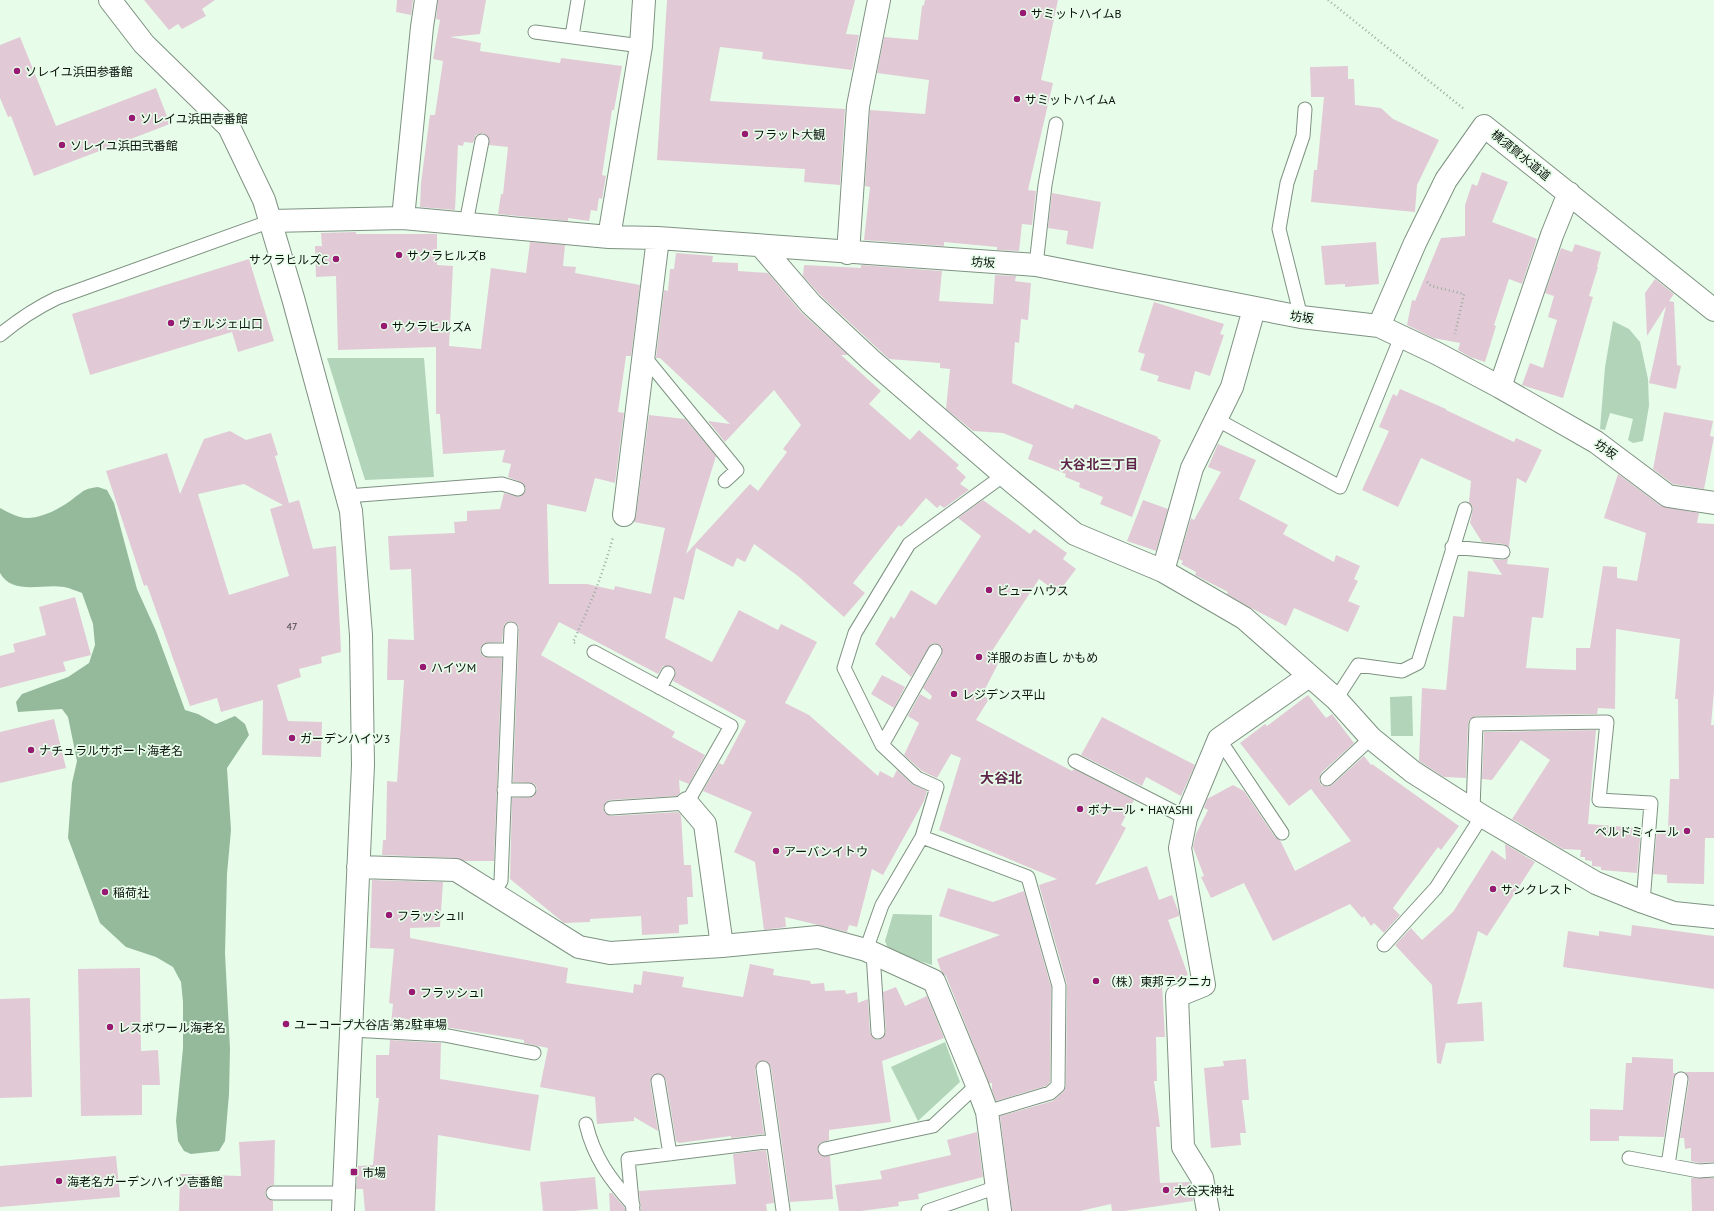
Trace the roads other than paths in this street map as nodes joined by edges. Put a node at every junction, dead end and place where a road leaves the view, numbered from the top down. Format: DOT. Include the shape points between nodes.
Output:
graph roads {
  1 [pos="110,0"];
  2 [pos="426,0"];
  3 [pos="578,0"];
  4 [pos="644,0"];
  5 [pos="880,0"];
  6 [pos="535,32"];
  7 [pos="572,36"];
  8 [pos="641,46"];
  9 [pos="1305,109"];
  10 [pos="1056,124"];
  11 [pos="482,141"];
  12 [pos="1569,193"];
  13 [pos="403,218"];
  14 [pos="271,221"];
  15 [pos="466,223"];
  16 [pos="609,237"];
  17 [pos="658,238"];
  18 [pos="761,246"];
  19 [pos="848,253"];
  20 [pos="1036,265"];
  21 [pos="1254,309"];
  22 [pos="1714,310"];
  23 [pos="1301,317"];
  24 [pos="1379,326"];
  25 [pos="0,335"];
  26 [pos="1401,337"];
  27 [pos="643,355"];
  28 [pos="1500,387"];
  29 [pos="1216,419"];
  30 [pos="1004,475"];
  31 [pos="725,481"];
  32 [pos="518,489"];
  33 [pos="347,496"];
  34 [pos="1714,503"];
  35 [pos="1465,509"];
  36 [pos="624,515"];
  37 [pos="1452,547"];
  38 [pos="1503,552"];
  39 [pos="1163,571"];
  40 [pos="511,629"];
  41 [pos="488,650"];
  42 [pos="510,650"];
  43 [pos="934,651"];
  44 [pos="594,652"];
  45 [pos="668,673"];
  46 [pos="1309,676"];
  47 [pos="660,688"];
  48 [pos="1336,699"];
  49 [pos="1371,738"];
  50 [pos="1219,739"];
  51 [pos="882,745"];
  52 [pos="1075,761"];
  53 [pos="1327,778"];
  54 [pos="504,790"];
  55 [pos="529,790"];
  56 [pos="687,803"];
  57 [pos="611,808"];
  58 [pos="1477,813"];
  59 [pos="1186,818"];
  60 [pos="1282,833"];
  61 [pos="922,837"];
  62 [pos="358,867"];
  63 [pos="493,893"];
  64 [pos="1643,902"];
  65 [pos="1714,917"];
  66 [pos="1384,945"];
  67 [pos="722,946"];
  68 [pos="870,952"];
  69 [pos="351,1030"];
  70 [pos="878,1032"];
  71 [pos="534,1053"];
  72 [pos="763,1068"];
  73 [pos="1681,1079"];
  74 [pos="658,1081"];
  75 [pos="977,1085"];
  76 [pos="987,1112"];
  77 [pos="586,1124"];
  78 [pos="773,1141"];
  79 [pos="825,1149"];
  80 [pos="670,1154"];
  81 [pos="1629,1158"];
  82 [pos="1668,1165"];
  83 [pos="1714,1170"];
  84 [pos="997,1187"];
  85 [pos="273,1193"];
  86 [pos="344,1202"];
  87 [pos="633,1208"];
  88 [pos="783,1210"];
  89 [pos="928,1211"];
  90 [pos="1000,1211"];
  91 [pos="1208,1211"];
  1 -- 14 [label="street" via="144,44 229,127 264,200"];
  2 -- 13 [label="street"];
  3 -- 7 [label="lane"];
  4 -- 8 [label="street"];
  5 -- 19 [label="street" via="858,106"];
  6 -- 7 [label="lane"];
  7 -- 8 [label="lane"];
  8 -- 16 [label="street"];
  9 -- 23 [label="lane" via="1303,136 1287,182 1279,229"];
  10 -- 20 [label="lane" via="1045,185"];
  11 -- 15 [label="lane"];
  12 -- 22 [label="street, 横須賀水道道"];
  12 -- 24 [label="street, 横須賀水道道" via="1484,126 1446,180"];
  12 -- 28 [label="street"];
  13 -- 14 [label="street, 坊坂"];
  13 -- 15 [label="street, 坊坂"];
  14 -- 25 [label="lane" via="57,298 19,319"];
  14 -- 33 [label="street"];
  15 -- 16 [label="street, 坊坂"];
  16 -- 17 [label="street, 坊坂"];
  17 -- 18 [label="street, 坊坂"];
  17 -- 27 [label="street"];
  18 -- 19 [label="street, 坊坂"];
  18 -- 30 [label="street" via="816,309"];
  19 -- 20 [label="street, 坊坂"];
  20 -- 21 [label="street, 坊坂"];
  21 -- 23 [label="street, 坊坂"];
  21 -- 29 [label="street" via="1232,387"];
  23 -- 24 [label="street, 坊坂"];
  24 -- 26 [label="street, 坊坂"];
  26 -- 28 [label="street, 坊坂"];
  26 -- 29 [label="lane" via="1340,487"];
  27 -- 31 [label="lane" via="737,470"];
  27 -- 36 [label="street"];
  28 -- 34 [label="street, 坊坂" via="1596,442 1668,496"];
  29 -- 39 [label="street" via="1192,468"];
  30 -- 39 [label="street" via="1075,534"];
  30 -- 51 [label="lane" via="909,544 855,633 844,668"];
  32 -- 33 [label="lane" via="502,484"];
  33 -- 62 [label="street" via="351,511 361,635 363,765"];
  35 -- 37 [label="lane"];
  37 -- 38 [label="lane"];
  37 -- 48 [label="lane" via="1418,663 1402,671 1358,665"];
  39 -- 46 [label="street" via="1244,618"];
  40 -- 42 [label="lane"];
  41 -- 42 [label="lane"];
  42 -- 54 [label="lane"];
  43 -- 51 [label="lane"];
  44 -- 47 [label="lane"];
  45 -- 47 [label="lane"];
  46 -- 48 [label="street"];
  46 -- 50 [label="street"];
  47 -- 56 [label="lane" via="731,726"];
  48 -- 49 [label="street"];
  49 -- 53 [label="lane"];
  49 -- 58 [label="street" via="1413,772"];
  50 -- 59 [label="street"];
  50 -- 60 [label="lane"];
  51 -- 61 [label="lane" via="917,778 937,787"];
  52 -- 59 [label="lane"];
  54 -- 55 [label="lane"];
  54 -- 63 [label="lane" via="501,880"];
  56 -- 57 [label="lane"];
  56 -- 67 [label="street" via="705,824"];
  58 -- 64 [label="street" via="1596,883"];
  58 -- 64 [label="lane" via="1476,724 1607,722 1599,800 1651,803"];
  58 -- 66 [label="lane" via="1436,888"];
  59 -- 91 [label="street" via="1180,848 1204,985 1177,996 1183,1147 1202,1178"];
  61 -- 68 [label="lane" via="882,906"];
  61 -- 76 [label="lane" via="1028,877 1059,986 1058,1086 1050,1093"];
  62 -- 63 [label="street" via="456,870"];
  62 -- 69 [label="street"];
  63 -- 67 [label="street" via="579,947 610,953"];
  64 -- 65 [label="street" via="1674,913"];
  67 -- 68 [label="street" via="818,937"];
  68 -- 70 [label="lane"];
  68 -- 75 [label="street" via="934,981"];
  69 -- 71 [label="lane" via="444,1035"];
  69 -- 86 [label="street"];
  72 -- 78 [label="lane"];
  73 -- 82 [label="lane"];
  74 -- 80 [label="lane"];
  75 -- 76 [label="street"];
  75 -- 79 [label="lane" via="933,1126"];
  76 -- 84 [label="street"];
  77 -- 87 [label="lane" via="590,1142 607,1175"];
  78 -- 80 [label="lane"];
  78 -- 88 [label="lane"];
  80 -- 87 [label="lane" via="628,1159"];
  81 -- 82 [label="lane"];
  82 -- 83 [label="lane" via="1699,1171"];
  84 -- 89 [label="lane"];
  84 -- 90 [label="street"];
  85 -- 86 [label="lane"];
}
